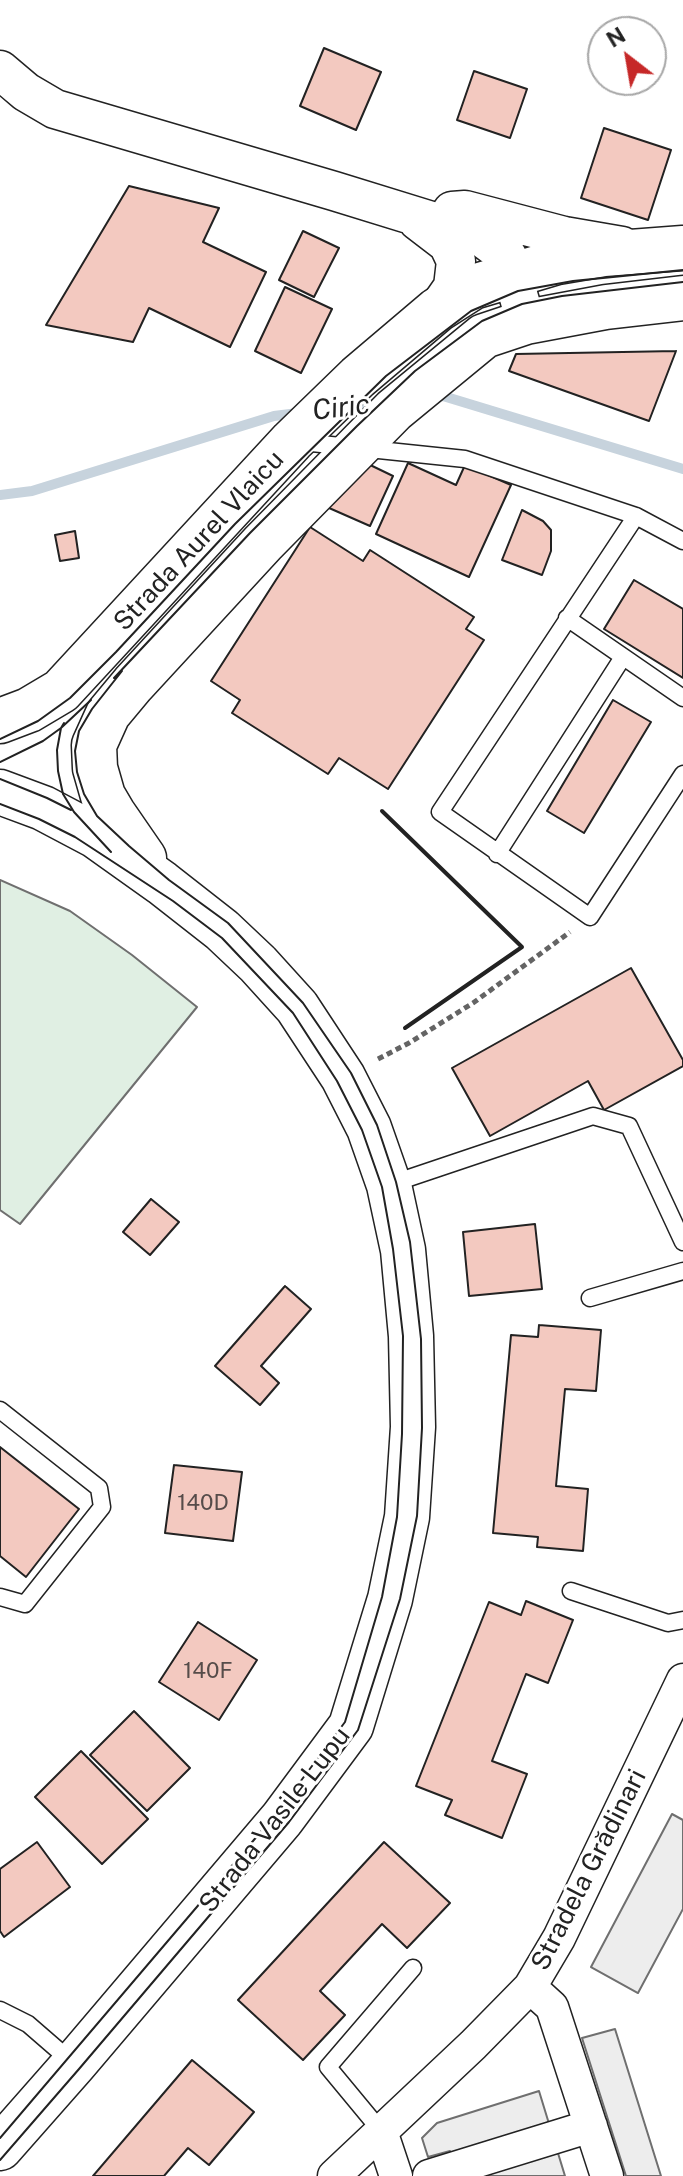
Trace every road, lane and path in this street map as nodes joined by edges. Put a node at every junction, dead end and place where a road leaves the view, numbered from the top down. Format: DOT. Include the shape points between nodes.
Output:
graph roads {
  1 [pos="0,70"];
  2 [pos="409,214"];
  3 [pos="668,250"];
  4 [pos="513,275"];
  5 [pos="683,298"];
  6 [pos="437,310"];
  7 [pos="526,322"];
  8 [pos="292,441"];
  9 [pos="357,448"];
  10 [pos="636,516"];
  11 [pos="683,541"];
  12 [pos="567,618"];
  13 [pos="623,657"];
  14 [pos="683,698"];
  15 [pos="0,721"];
  16 [pos="683,774"];
  17 [pos="0,792"];
  18 [pos="497,854"];
  19 [pos="162,883"];
  20 [pos="590,917"];
  21 [pos="409,1043"];
  22 [pos="389,1185"];
  23 [pos="683,1242"];
  24 [pos="683,1271"];
  25 [pos="590,1298"];
  26 [pos="0,1410"];
  27 [pos="571,1591"];
  28 [pos="0,1597"];
  29 [pos="683,1620"];
  30 [pos="683,1680"];
  31 [pos="675,1712"];
  32 [pos="413,1968"];
  33 [pos="530,1987"];
  34 [pos="0,2010"];
  35 [pos="74,2064"];
  36 [pos="591,2126"];
  37 [pos="381,2131"];
  38 [pos="0,2148"];
  39 [pos="334,2176"];
  40 [pos="396,2176"];
  41 [pos="429,2176"];
  42 [pos="607,2176"];
  1 -- 2 [label="street, Strada Aurel Vlaicu" via="55,109"];
  2 -- 3 [label="street, Strada Aurel Vlaicu" via="465,210 564,236"];
  2 -- 4 [label="street, Strada Aurel Vlaicu" via="480,236 507,256"];
  2 -- 6 [label="street" via="448,244 456,261 453,287"];
  3 -- 4 [label="main road, Strada Aurel Vlaicu" via="604,254"];
  4 -- 6 [label="main road, Strada Aurel Vlaicu" via="473,287"];
  4 -- 7 [label="street, Strada Aurel Vlaicu"];
  5 -- 7 [label="main road, Strada Aurel Vlaicu"];
  6 -- 8 [label="main road, Strada Aurel Vlaicu"];
  7 -- 9 [label="main road, Strada Aurel Vlaicu" via="484,336 394,410"];
  8 -- 9 [label="lane"];
  8 -- 15 [label="main road, Strada Aurel Vlaicu" via="61,691"];
  9 -- 10 [label="lane" via="465,459"];
  9 -- 19 [label="main road, Strada Aurel Vlaicu" via="133,684 108,714 94,745 103,796"];
  10 -- 11 [label="lane"];
  10 -- 12 [label="lane"];
  12 -- 13 [label="lane"];
  12 -- 18 [label="lane" via="440,812"];
  13 -- 14 [label="lane"];
  13 -- 18 [label="lane"];
  16 -- 20 [label="lane"];
  17 -- 19 [label="main road, Strada Vasile Lupu" via="96,836"];
  18 -- 20 [label="lane"];
  19 -- 22 [label="main road, Strada Vasile Lupu" via="222,930 297,1007 343,1077"];
  20 -- 21 [label="path"];
  22 -- 23 [label="lane" via="593,1116 629,1126"];
  22 -- 35 [label="main road, Strada Vasile Lupu" via="403,1250 411,1336 413,1427 407,1517 390,1599 351,1726 282,1819"];
  24 -- 25 [label="lane"];
  26 -- 28 [label="lane" via="99,1488 102,1507 25,1604"];
  27 -- 29 [label="lane" via="668,1623"];
  30 -- 31 [label="street, Stradela Grădinari"];
  31 -- 33 [label="street, Stradela Grădinari"];
  32 -- 37 [label="lane" via="328,2067"];
  33 -- 36 [label="street" via="552,2007"];
  33 -- 37 [label="street, Stradela Grădinari"];
  34 -- 35 [label="lane" via="28,2024"];
  35 -- 38 [label="main road, Strada Vasile Lupu"];
  36 -- 41 [label="street"];
  36 -- 42 [label="street"];
  37 -- 39 [label="street, Stradela Grădinari"];
  37 -- 40 [label="street"];
}
